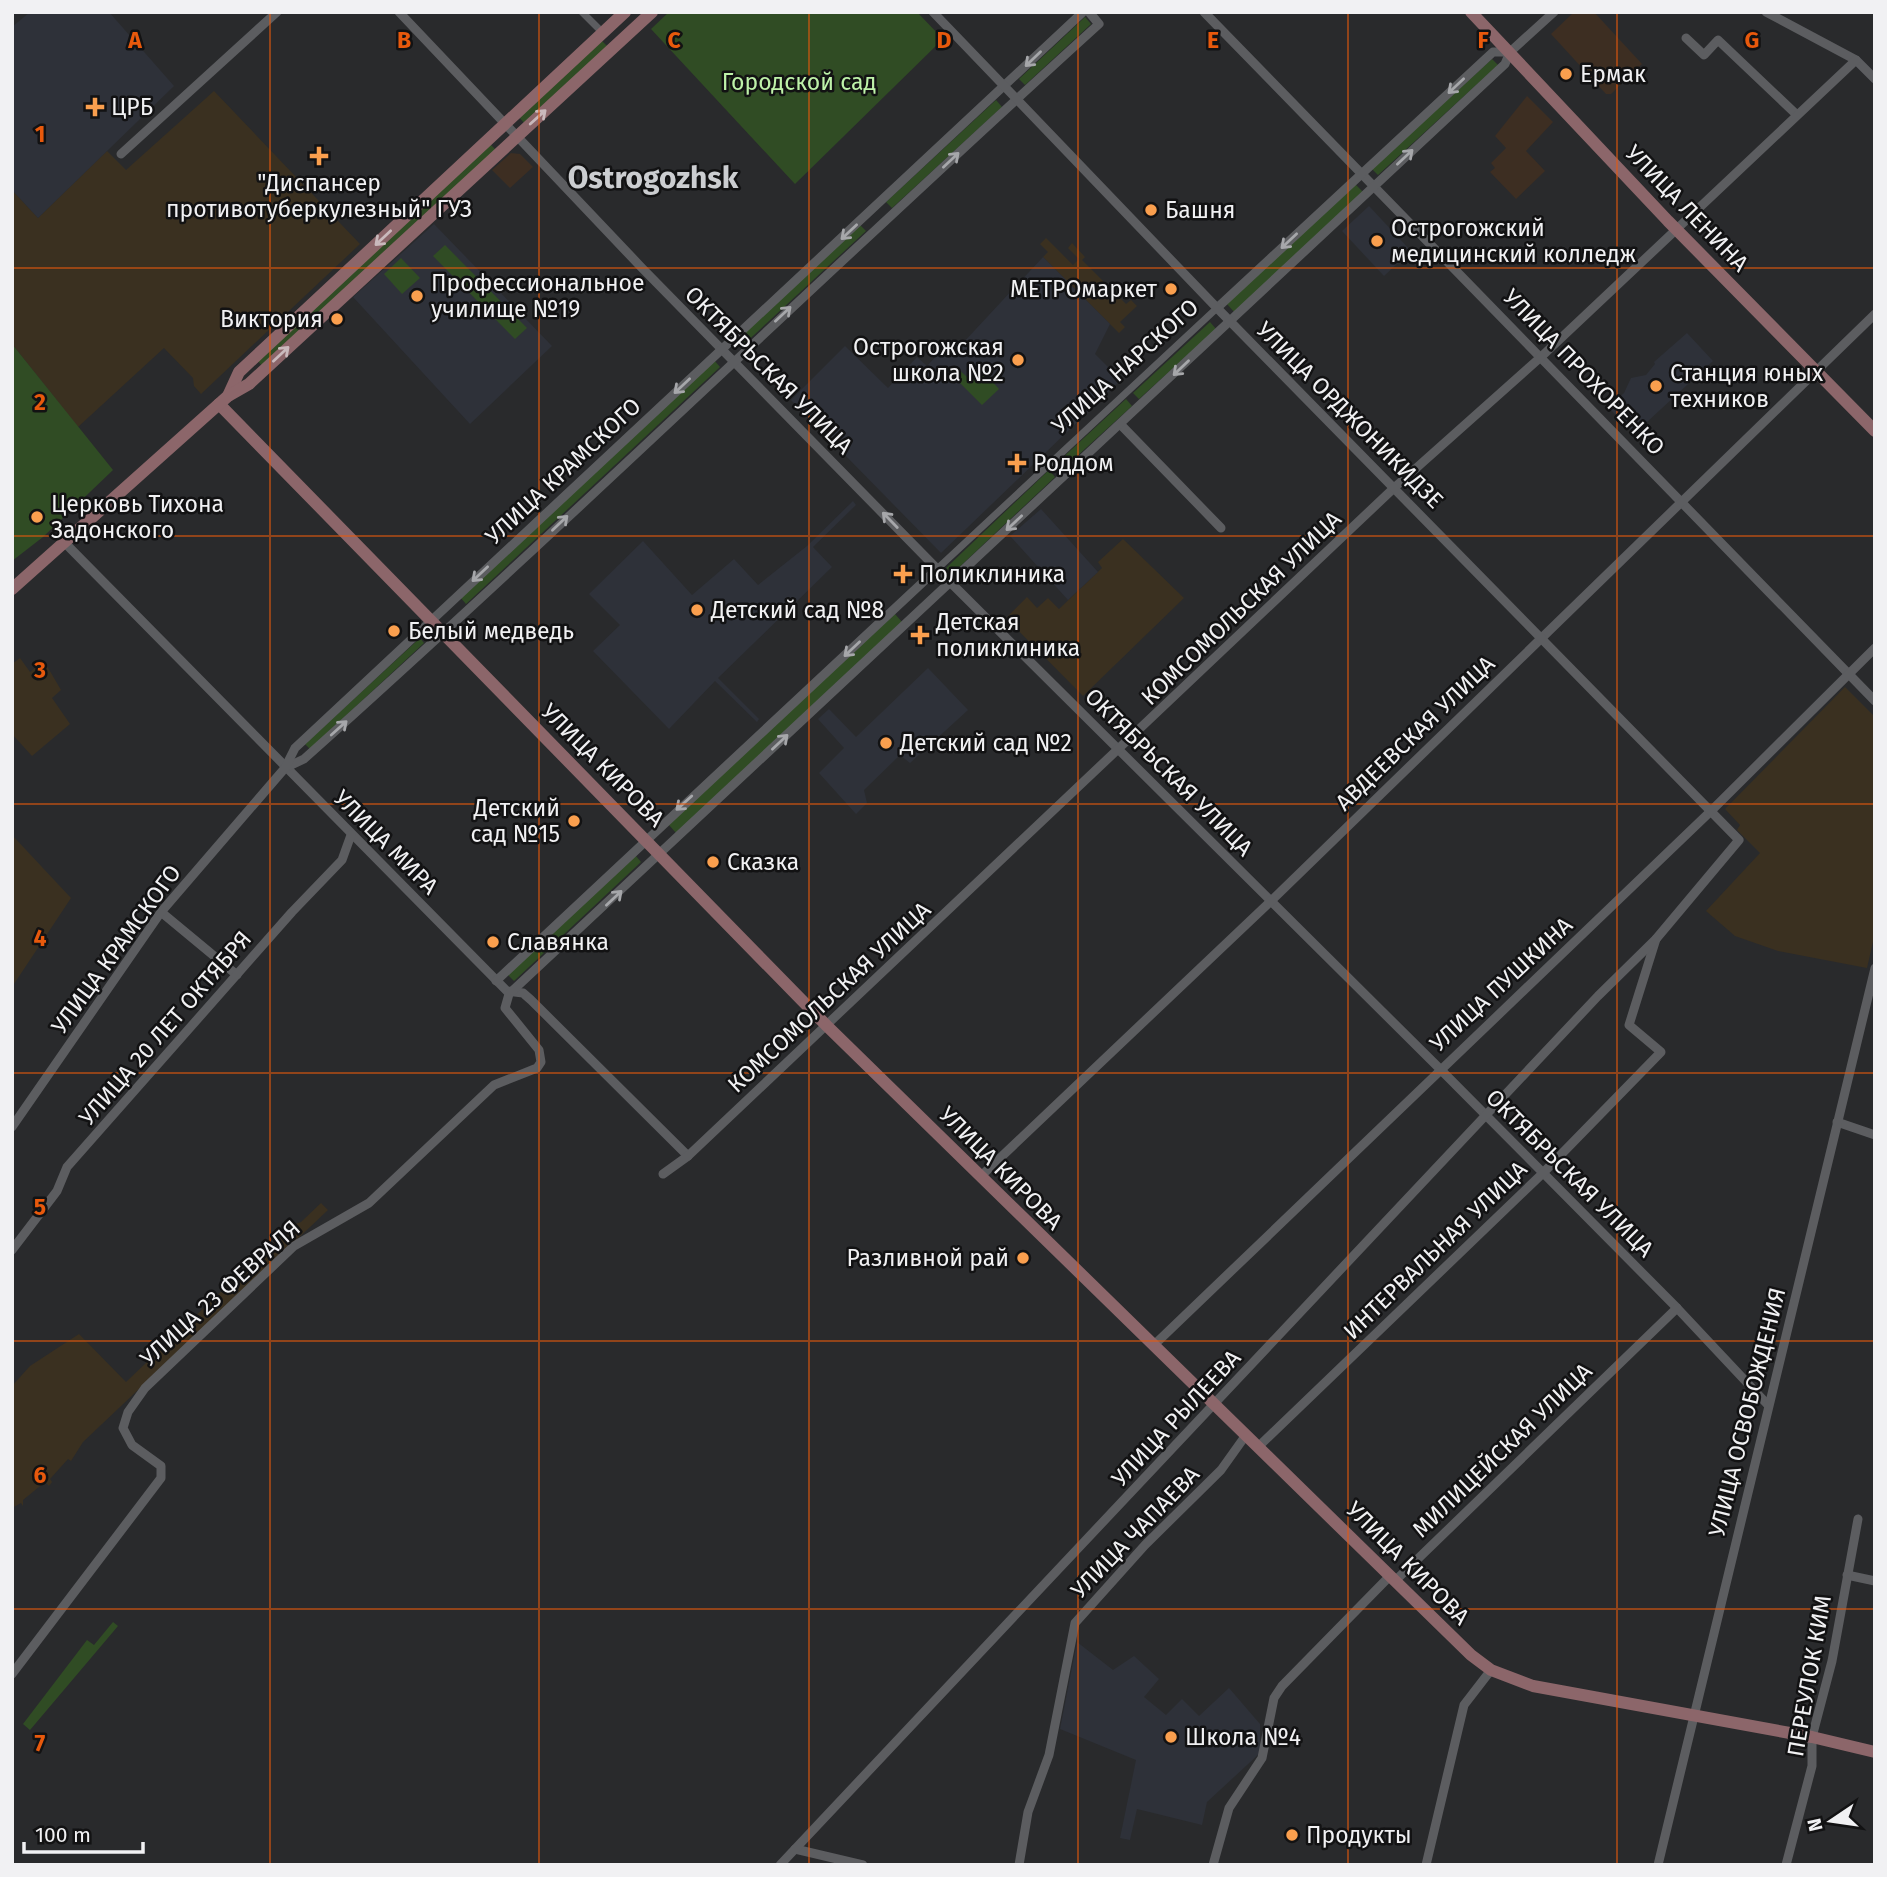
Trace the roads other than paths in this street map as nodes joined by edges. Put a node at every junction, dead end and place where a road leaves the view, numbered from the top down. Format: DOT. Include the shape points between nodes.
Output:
graph roads {
  1 [pos="277,12"];
  2 [pos="399,12"];
  3 [pos="582,12"];
  4 [pos="625,12"];
  5 [pos="652,12"];
  6 [pos="933,12"];
  7 [pos="1083,12"];
  8 [pos="1089,12"];
  9 [pos="1204,12"];
  10 [pos="1471,12"];
  11 [pos="1554,12"];
  12 [pos="1766,12"];
  13 [pos="603,33"];
  14 [pos="1686,38"];
  15 [pos="615,46"];
  16 [pos="1510,52"];
  17 [pos="1856,60"];
  18 [pos="1875,79"];
  19 [pos="1004,87"];
  20 [pos="1016,99"];
  21 [pos="1797,115"];
  22 [pos="505,125"];
  23 [pos="516,136"];
  24 [pos="121,154"];
  25 [pos="1362,173"];
  26 [pos="1374,185"];
  27 [pos="874,208"];
  28 [pos="885,220"];
  29 [pos="1676,229"];
  30 [pos="1217,308"];
  31 [pos="1875,314"];
  32 [pos="1230,321"];
  33 [pos="721,348"];
  34 [pos="1542,356"];
  35 [pos="733,360"];
  36 [pos="1816,371"];
  37 [pos="223,400"];
  38 [pos="1121,425"];
  39 [pos="1875,431"];
  40 [pos="1395,487"];
  41 [pos="1681,500"];
  42 [pos="1222,527"];
  43 [pos="64,542"];
  44 [pos="937,569"];
  45 [pos="950,582"];
  46 [pos="12,589"];
  47 [pos="431,620"];
  48 [pos="444,634"];
  49 [pos="1540,637"];
  50 [pos="1875,648"];
  51 [pos="1847,674"];
  52 [pos="1875,701"];
  53 [pos="1120,750"];
  54 [pos="285,768"];
  55 [pos="1712,810"];
  56 [pos="351,835"];
  57 [pos="645,838"];
  58 [pos="1738,844"];
  59 [pos="661,854"];
  60 [pos="1272,900"];
  61 [pos="161,912"];
  62 [pos="1656,939"];
  63 [pos="1875,968"];
  64 [pos="237,975"];
  65 [pos="496,981"];
  66 [pos="509,993"];
  67 [pos="1598,996"];
  68 [pos="827,1026"];
  69 [pos="1439,1068"];
  70 [pos="1486,1115"];
  71 [pos="1837,1122"];
  72 [pos="12,1127"];
  73 [pos="1875,1135"];
  74 [pos="688,1156"];
  75 [pos="663,1174"];
  76 [pos="1542,1174"];
  77 [pos="980,1177"];
  78 [pos="12,1251"];
  79 [pos="1677,1308"];
  80 [pos="1153,1346"];
  81 [pos="1215,1405"];
  82 [pos="1768,1405"];
  83 [pos="1246,1435"];
  84 [pos="1258,1447"];
  85 [pos="1858,1519"];
  86 [pos="1847,1575"];
  87 [pos="1397,1579"];
  88 [pos="1875,1581"];
  89 [pos="1491,1670"];
  90 [pos="12,1674"];
  91 [pos="1693,1716"];
  92 [pos="1812,1737"];
  93 [pos="1875,1752"];
  94 [pos="795,1849"];
  95 [pos="780,1865"];
  96 [pos="863,1865"];
  97 [pos="1019,1865"];
  98 [pos="1213,1865"];
  99 [pos="1426,1865"];
  100 [pos="1658,1865"];
  101 [pos="1786,1865"];
  1 -- 24 [label="street"];
  2 -- 22 [label="street, ОКТЯБРЬСКАЯ УЛИЦА"];
  3 -- 13 [label="street"];
  4 -- 13 [label="main road"];
  5 -- 15 [label="main road"];
  6 -- 19 [label="street, УЛИЦА ОРДЖОНИКИДЗЕ"];
  7 -- 19 [label="street, УЛИЦА КРАМСКОГО, one-way"];
  8 -- 20 [label="street, УЛИЦА КРАМСКОГО" via="1099,24"];
  9 -- 25 [label="street, УЛИЦА ПРОХОРЕНКО"];
  10 -- 16 [label="main road, УЛИЦА ЛЕНИНА"];
  11 -- 16 [label="street, УЛИЦА НАРСКОГО"];
  12 -- 17 [label="street"];
  13 -- 15 [label="main road"];
  13 -- 22 [label="main road"];
  14 -- 21 [label="street" via="1704,55 1717,40"];
  23 -- 15 [label="main road, one-way"];
  16 -- 25 [label="street, УЛИЦА НАРСКОГО, one-way" via="1493,52"];
  26 -- 16 [label="street, УЛИЦА НАРСКОГО, one-way" via="1505,64"];
  16 -- 29 [label="main road, УЛИЦА ЛЕНИНА"];
  17 -- 18 [label="street"];
  17 -- 21 [label="street, КОМСОМОЛЬСКАЯ УЛИЦА"];
  19 -- 20 [label="street, УЛИЦА ОРДЖОНИКИДЗЕ"];
  19 -- 27 [label="street, УЛИЦА КРАМСКОГО"];
  28 -- 20 [label="street, УЛИЦА КРАМСКОГО, one-way"];
  20 -- 30 [label="street, УЛИЦА ОРДЖОНИКИДЗЕ"];
  21 -- 29 [label="street, КОМСОМОЛЬСКАЯ УЛИЦА"];
  22 -- 23 [label="street, ОКТЯБРЬСКАЯ УЛИЦА"];
  22 -- 37 [label="main road, one-way" via="239,372"];
  23 -- 33 [label="street, ОКТЯБРЬСКАЯ УЛИЦА"];
  37 -- 23 [label="main road, one-way" via="249,384"];
  25 -- 26 [label="street, УЛИЦА ПРОХОРЕНКО"];
  25 -- 30 [label="street, УЛИЦА НАРСКОГО, one-way"];
  26 -- 32 [label="street, УЛИЦА НАРСКОГО"];
  26 -- 34 [label="street, УЛИЦА ПРОХОРЕНКО"];
  27 -- 28 [label="street"];
  27 -- 33 [label="street, УЛИЦА КРАМСКОГО, one-way"];
  35 -- 28 [label="street, УЛИЦА КРАМСКОГО, one-way"];
  29 -- 34 [label="street, КОМСОМОЛЬСКАЯ УЛИЦА"];
  29 -- 36 [label="main road, УЛИЦА ЛЕНИНА"];
  30 -- 32 [label="street, УЛИЦА ОРДЖОНИКИДЗЕ"];
  30 -- 44 [label="street, УЛИЦА НАРСКОГО"];
  31 -- 36 [label="street, АВДЕЕВСКАЯ УЛИЦА"];
  32 -- 38 [label="street, УЛИЦА НАРСКОГО, one-way"];
  32 -- 40 [label="street, УЛИЦА ОРДЖОНИКИДЗЕ"];
  33 -- 35 [label="street, ОКТЯБРЬСКАЯ УЛИЦА"];
  33 -- 47 [label="street, УЛИЦА КРАМСКОГО, one-way"];
  34 -- 40 [label="street, КОМСОМОЛЬСКАЯ УЛИЦА"];
  34 -- 41 [label="street, УЛИЦА ПРОХОРЕНКО"];
  44 -- 35 [label="street, ОКТЯБРЬСКАЯ УЛИЦА, one-way"];
  48 -- 35 [label="street, УЛИЦА КРАМСКОГО, one-way"];
  36 -- 39 [label="main road, УЛИЦА ЛЕНИНА"];
  36 -- 41 [label="street, АВДЕЕВСКАЯ УЛИЦА"];
  37 -- 43 [label="main road"];
  37 -- 47 [label="main road, УЛИЦА КИРОВА"];
  38 -- 42 [label="street"];
  38 -- 45 [label="street, УЛИЦА НАРСКОГО, one-way"];
  40 -- 49 [label="street, УЛИЦА ОРДЖОНИКИДЗЕ"];
  40 -- 53 [label="street, КОМСОМОЛЬСКАЯ УЛИЦА"];
  41 -- 49 [label="street, АВДЕЕВСКАЯ УЛИЦА"];
  41 -- 51 [label="street, УЛИЦА ПРОХОРЕНКО"];
  43 -- 46 [label="main road"];
  43 -- 54 [label="street, УЛИЦА МИРА"];
  44 -- 45 [label="street, ОКТЯБРЬСКАЯ УЛИЦА"];
  44 -- 57 [label="street, УЛИЦА НАРСКОГО, one-way"];
  45 -- 53 [label="street, ОКТЯБРЬСКАЯ УЛИЦА"];
  59 -- 45 [label="street, УЛИЦА НАРСКОГО, one-way"];
  47 -- 48 [label="main road, УЛИЦА КИРОВА"];
  47 -- 54 [label="street, УЛИЦА КРАМСКОГО" via="295,748"];
  54 -- 48 [label="street, УЛИЦА КРАМСКОГО, one-way" via="304,759"];
  48 -- 57 [label="main road, УЛИЦА КИРОВА"];
  49 -- 55 [label="street, УЛИЦА ОРДЖОНИКИДЗЕ"];
  49 -- 60 [label="street, АВДЕЕВСКАЯ УЛИЦА"];
  50 -- 51 [label="street, УЛИЦА ПУШКИНА"];
  51 -- 52 [label="street, УЛИЦА ПРОХОРЕНКО"];
  51 -- 55 [label="street, УЛИЦА ПУШКИНА"];
  53 -- 60 [label="street, ОКТЯБРЬСКАЯ УЛИЦА"];
  53 -- 68 [label="street, КОМСОМОЛЬСКАЯ УЛИЦА"];
  54 -- 56 [label="street, УЛИЦА МИРА"];
  54 -- 61 [label="street, УЛИЦА КРАМСКОГО"];
  55 -- 58 [label="street, УЛИЦА ОРДЖОНИКИДЗЕ" via="1737,836"];
  55 -- 69 [label="street, УЛИЦА ПУШКИНА"];
  56 -- 64 [label="street, УЛИЦА 20 ЛЕТ ОКТЯБРЯ" via="342,860"];
  56 -- 65 [label="street, УЛИЦА МИРА"];
  57 -- 59 [label="main road, УЛИЦА КИРОВА"];
  57 -- 65 [label="street, УЛИЦА НАРСКОГО"];
  58 -- 62 [label="street, ИНТЕРВАЛЬНАЯ УЛИЦА"];
  66 -- 59 [label="street, УЛИЦА НАРСКОГО, one-way"];
  59 -- 68 [label="main road, УЛИЦА КИРОВА"];
  60 -- 69 [label="street, ОКТЯБРЬСКАЯ УЛИЦА"];
  60 -- 77 [label="street, АВДЕЕВСКАЯ УЛИЦА"];
  61 -- 64 [label="street"];
  61 -- 72 [label="street, УЛИЦА КРАМСКОГО"];
  62 -- 67 [label="street, ИНТЕРВАЛЬНАЯ УЛИЦА"];
  62 -- 76 [label="street, ИНТЕРВАЛЬНАЯ УЛИЦА" via="1629,1025 1661,1052"];
  63 -- 71 [label="street, УЛИЦА ОСВОБОЖДЕНИЯ"];
  64 -- 78 [label="street, УЛИЦА 20 ЛЕТ ОКТЯБРЯ" via="67,1167 57,1191"];
  65 -- 66 [label="street, УЛИЦА МИРА"];
  66 -- 74 [label="street, УЛИЦА МИРА" via="523,992"];
  66 -- 90 [label="street, УЛИЦА 23 ФЕВРАЛЯ" via="505,1008 539,1050 537,1068 494,1085 369,1203 294,1246 145,1388 125,1417 123,1429 132,1445 161,1466 161,1478"];
  67 -- 70 [label="street, УЛИЦА РЫЛЕЕВА"];
  68 -- 74 [label="street, КОМСОМОЛЬСКАЯ УЛИЦА"];
  68 -- 77 [label="main road, УЛИЦА КИРОВА"];
  69 -- 70 [label="street, ОКТЯБРЬСКАЯ УЛИЦА"];
  69 -- 80 [label="street, УЛИЦА ПУШКИНА"];
  70 -- 76 [label="street, ОКТЯБРЬСКАЯ УЛИЦА"];
  70 -- 81 [label="street, УЛИЦА РЫЛЕЕВА"];
  71 -- 73 [label="street"];
  71 -- 82 [label="street, УЛИЦА ОСВОБОЖДЕНИЯ"];
  74 -- 75 [label="street, КОМСОМОЛЬСКАЯ УЛИЦА"];
  76 -- 79 [label="street, ОКТЯБРЬСКАЯ УЛИЦА"];
  76 -- 84 [label="street, ИНТЕРВАЛЬНАЯ УЛИЦА"];
  77 -- 80 [label="main road, УЛИЦА КИРОВА"];
  79 -- 82 [label="street, ОКТЯБРЬСКАЯ УЛИЦА"];
  79 -- 87 [label="street, МИЛИЦЕЙСКАЯ УЛИЦА"];
  80 -- 81 [label="main road, УЛИЦА КИРОВА"];
  81 -- 83 [label="main road, УЛИЦА КИРОВА"];
  81 -- 94 [label="street, УЛИЦА РЫЛЕЕВА"];
  82 -- 91 [label="street, УЛИЦА ОСВОБОЖДЕНИЯ"];
  83 -- 84 [label="main road, УЛИЦА КИРОВА"];
  83 -- 97 [label="street, УЛИЦА ЧАПАЕВА" via="1221,1470 1075,1623 1049,1755 1028,1812"];
  84 -- 87 [label="main road, УЛИЦА КИРОВА"];
  85 -- 86 [label="street, ПЕРЕУЛОК КИМ"];
  86 -- 88 [label="street, ПЕРЕУЛОК КИМ"];
  86 -- 92 [label="street, ПЕРЕУЛОК КИМ"];
  87 -- 89 [label="main road, УЛИЦА КИРОВА"];
  87 -- 98 [label="street, МИЛИЦЕЙСКАЯ УЛИЦА" via="1388,1578 1274,1698 1262,1758 1229,1808"];
  89 -- 91 [label="main road, УЛИЦА КИРОВА" via="1532,1686"];
  89 -- 99 [label="street" via="1464,1705"];
  91 -- 92 [label="main road, УЛИЦА КИРОВА"];
  91 -- 100 [label="street, УЛИЦА ОСВОБОЖДЕНИЯ"];
  92 -- 93 [label="main road, УЛИЦА КИРОВА"];
  92 -- 101 [label="street, ПЕРЕУЛОК КИМ" via="1812,1766"];
  94 -- 95 [label="street, УЛИЦА РЫЛЕЕВА"];
  94 -- 96 [label="street"];
}
